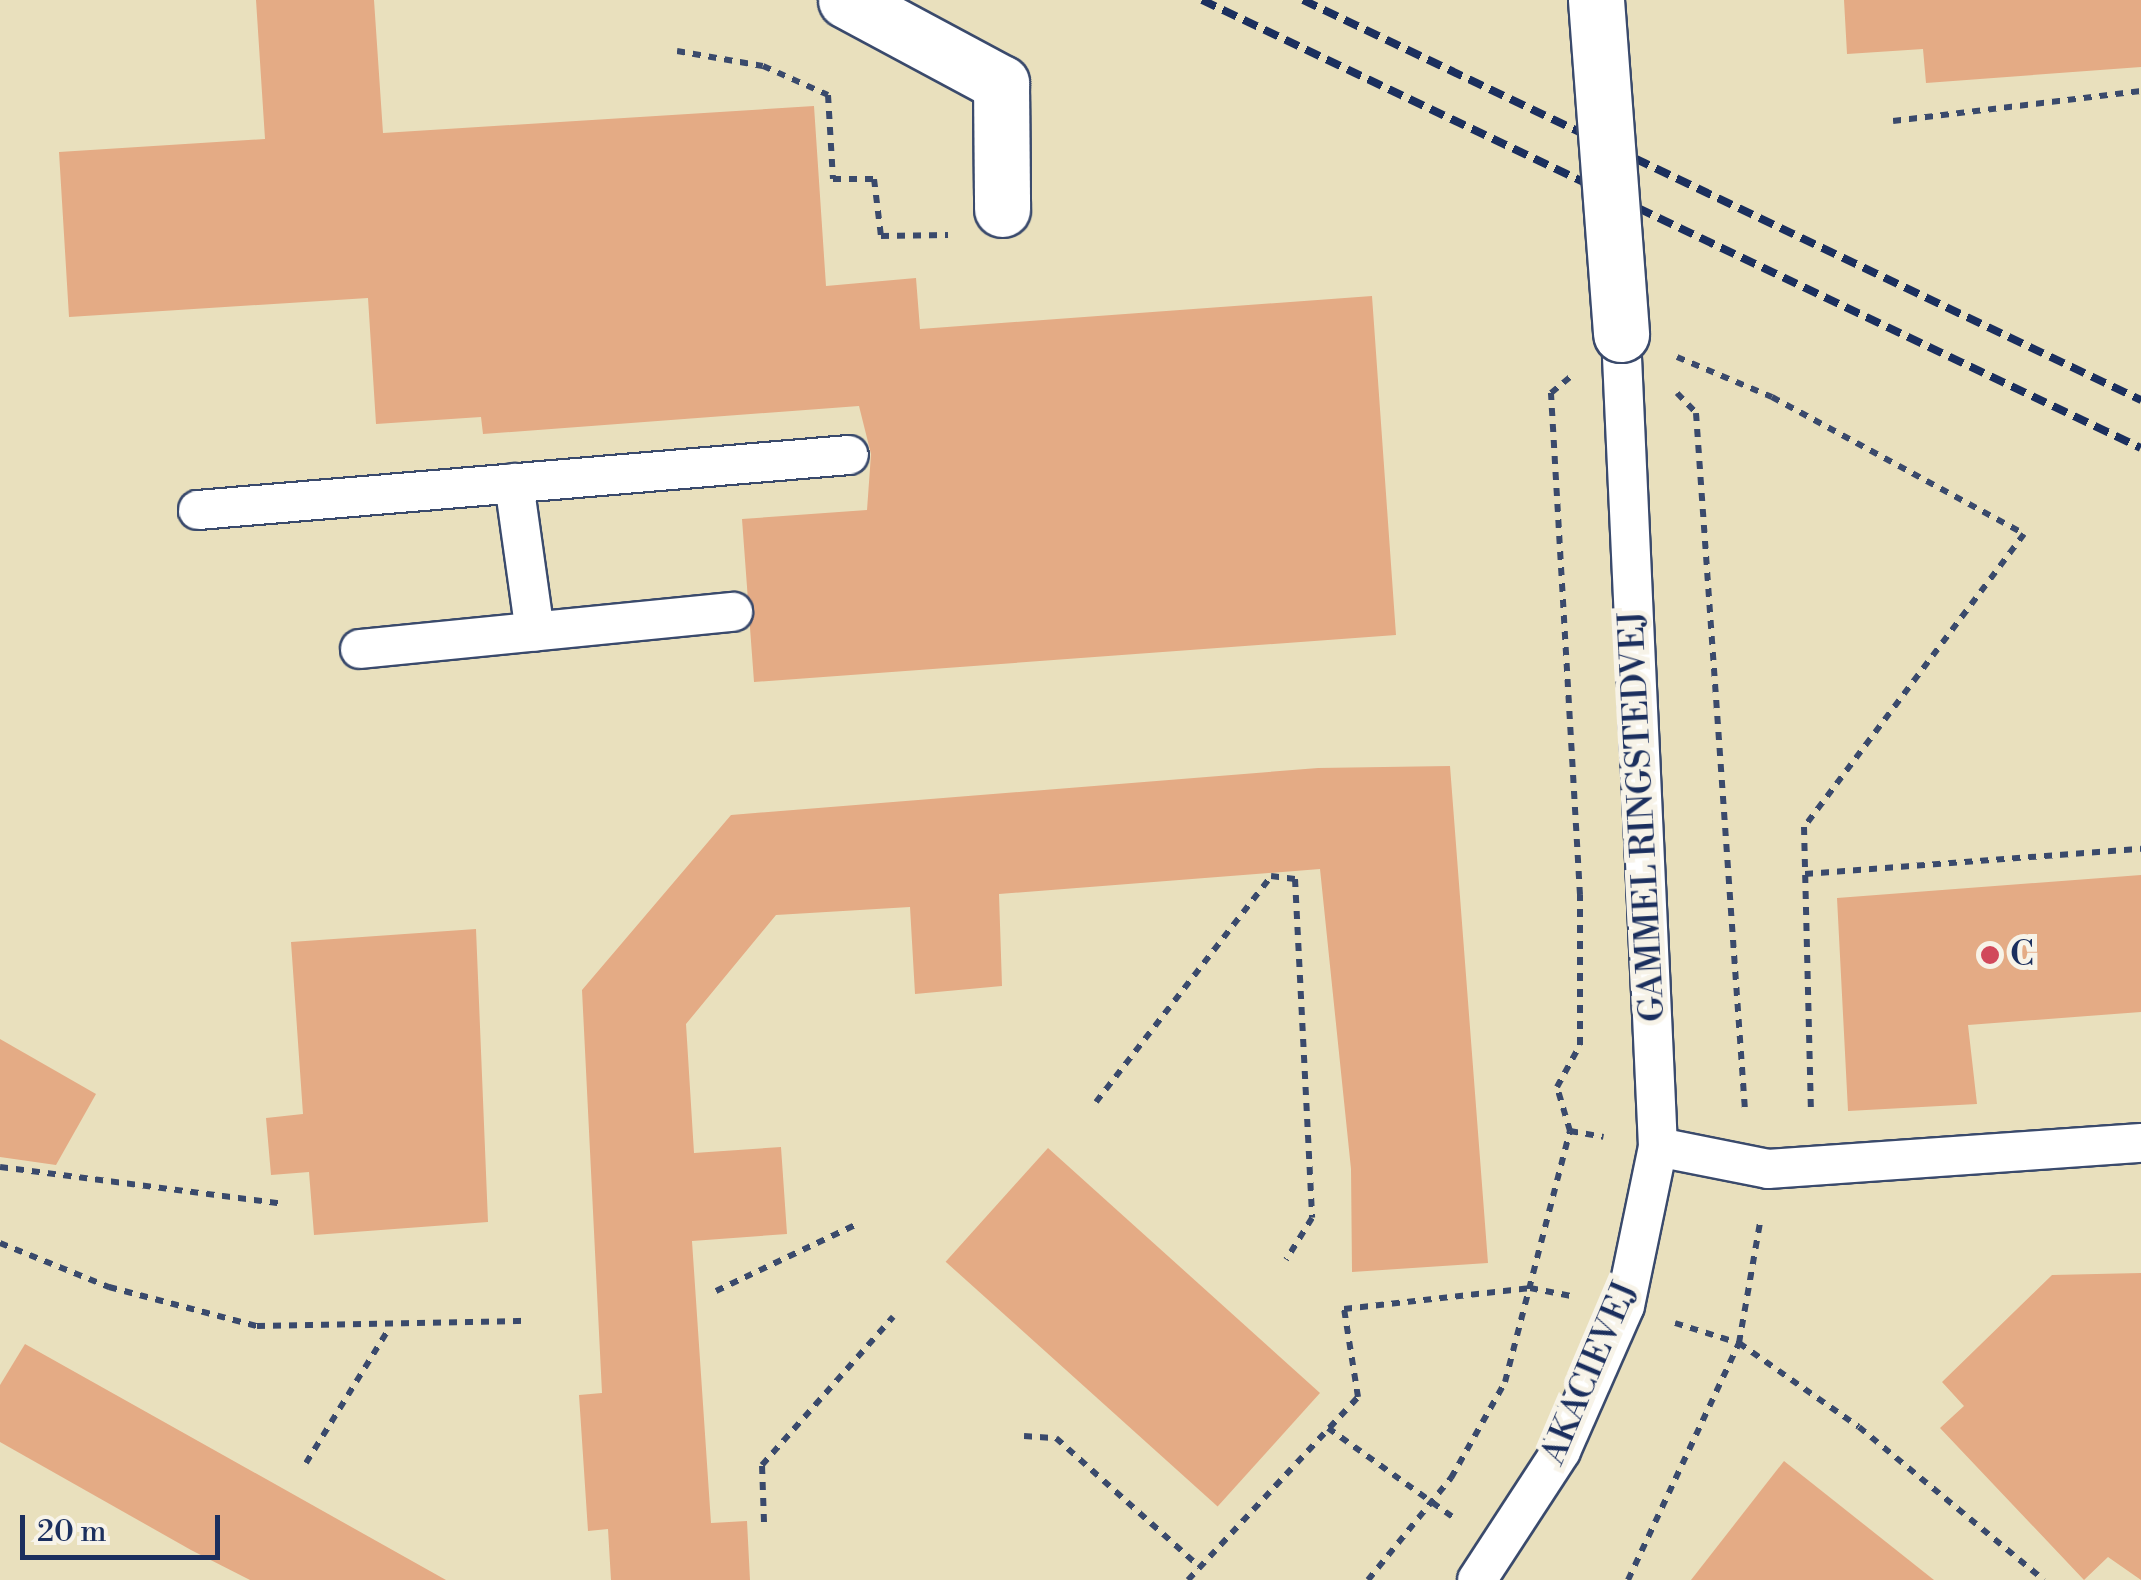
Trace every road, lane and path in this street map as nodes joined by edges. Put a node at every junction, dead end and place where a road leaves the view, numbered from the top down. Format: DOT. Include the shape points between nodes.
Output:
graph roads {
  1 [pos="846,0"];
  2 [pos="1596,0"];
  3 [pos="677,51"];
  4 [pos="2141,90"];
  5 [pos="1893,121"];
  6 [pos="1002,209"];
  7 [pos="1634,348"];
  8 [pos="849,455"];
  9 [pos="514,483"];
  10 [pos="198,510"];
  11 [pos="733,612"];
  12 [pos="535,632"];
  13 [pos="360,649"];
  14 [pos="2141,850"];
  15 [pos="1806,874"];
  16 [pos="1096,1102"];
  17 [pos="2141,1144"];
  18 [pos="1658,1147"];
  19 [pos="0,1166"];
  20 [pos="1813,1168"];
  21 [pos="1768,1169"];
  22 [pos="283,1204"];
  23 [pos="854,1225"];
  24 [pos="0,1243"];
  25 [pos="1286,1260"];
  26 [pos="1530,1288"];
  27 [pos="716,1290"];
  28 [pos="1624,1306"];
  29 [pos="893,1316"];
  30 [pos="527,1321"];
  31 [pos="389,1329"];
  32 [pos="1739,1343"];
  33 [pos="1328,1428"];
  34 [pos="1024,1436"];
  35 [pos="306,1462"];
  36 [pos="1431,1502"];
  37 [pos="764,1522"];
  38 [pos="1200,1567"];
  39 [pos="1188,1580"];
  40 [pos="1368,1580"];
  41 [pos="1478,1580"];
  42 [pos="1628,1580"];
  43 [pos="2044,1580"];
  1 -- 6 [label="street" via="1002,83"];
  2 -- 7 [label="street, GAMMEL RINGSTEDVEJ, bridge"];
  3 -- 6 [label="path" via="763,66 828,95 833,179 874,179 881,236 956,235"];
  4 -- 5 [label="path"];
  7 -- 15 [label="path" via="1672,354 1772,397 2024,534 1804,827"];
  7 -- 18 [label="lane, GAMMEL RINGSTEDVEJ"];
  7 -- 21 [label="path" via="1696,413 1747,1130"];
  7 -- 26 [label="path" via="1551,393 1580,1045 1557,1087 1570,1131"];
  8 -- 9 [label="lane"];
  9 -- 10 [label="lane"];
  9 -- 12 [label="lane"];
  11 -- 12 [label="lane"];
  12 -- 13 [label="lane"];
  14 -- 15 [label="path"];
  15 -- 20 [label="path"];
  16 -- 25 [label="path" via="1270,876 1295,878 1312,1218"];
  17 -- 20 [label="lane"];
  18 -- 21 [label="lane"];
  18 -- 28 [label="lane, AKACIEVEJ"];
  19 -- 22 [label="path"];
  20 -- 21 [label="lane"];
  21 -- 32 [label="path"];
  23 -- 27 [label="path"];
  24 -- 31 [label="path" via="109,1287 257,1326"];
  26 -- 28 [label="path"];
  26 -- 33 [label="path" via="1344,1310 1358,1398"];
  26 -- 36 [label="path" via="1505,1382"];
  28 -- 32 [label="path"];
  28 -- 41 [label="lane, AKACIEVEJ" via="1561,1451"];
  29 -- 37 [label="path" via="762,1466"];
  30 -- 31 [label="path"];
  31 -- 35 [label="path"];
  32 -- 42 [label="path"];
  32 -- 43 [label="path" via="1859,1427"];
  33 -- 36 [label="path"];
  33 -- 38 [label="path"];
  34 -- 38 [label="path" via="1056,1438"];
  36 -- 40 [label="path"];
  38 -- 39 [label="path"];
}
